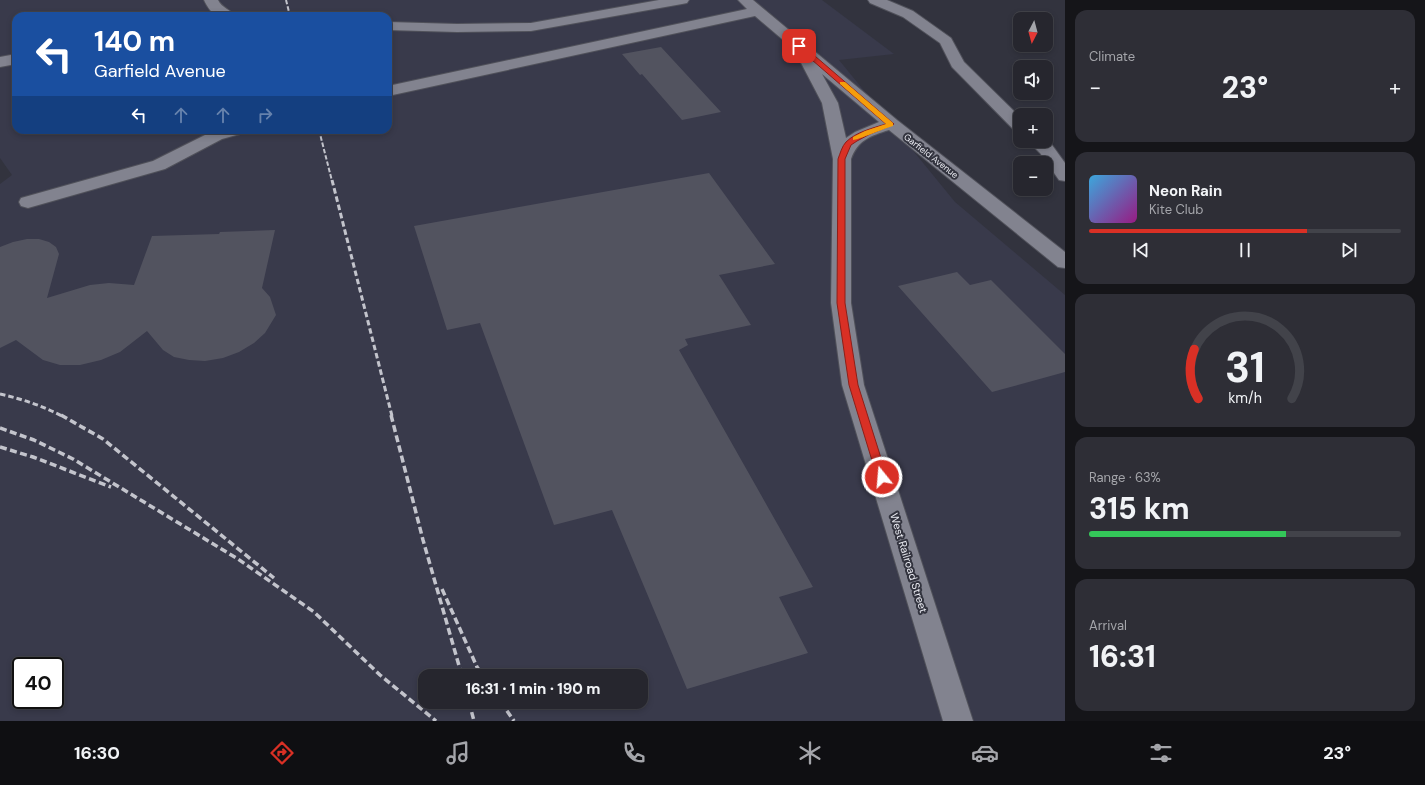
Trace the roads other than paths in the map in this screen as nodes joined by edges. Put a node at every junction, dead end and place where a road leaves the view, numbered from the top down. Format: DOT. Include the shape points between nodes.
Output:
graph roads {
  1 [pos="211,0"];
  2 [pos="682,0"];
  3 [pos="875,0"];
  4 [pos="751,5"];
  5 [pos="222,12"];
  6 [pos="623,25"];
  7 [pos="392,26"];
  8 [pos="799,46"];
  9 [pos="12,60"];
  10 [pos="0,62"];
  11 [pos="392,90"];
  12 [pos="1013,119"];
  13 [pos="891,124"];
  14 [pos="220,134"];
  15 [pos="1045,148"];
  16 [pos="842,159"];
  17 [pos="1065,176"];
  18 [pos="28,202"];
  19 [pos="1065,262"];
  20 [pos="958,721"];
  1 -- 5 [label="street" via="215,8"];
  2 -- 6 [label="street"];
  3 -- 12 [label="street" via="908,14 946,41 958,64 968,76"];
  4 -- 6 [label="street"];
  4 -- 8 [label="street, Garfield Avenue"];
  6 -- 7 [label="street" via="524,28"];
  6 -- 11 [label="street"];
  8 -- 13 [label="street, Garfield Avenue"];
  8 -- 16 [label="street" via="830,104"];
  9 -- 10 [label="street"];
  13 -- 16 [label="street, West Railroad Street" via="854,139 848,144"];
  13 -- 19 [label="street, Garfield Avenue"];
  14 -- 18 [label="street" via="159,165"];
  15 -- 17 [label="street"];
  16 -- 20 [label="street, West Railroad Street" via="841,303 853,385"];
}
